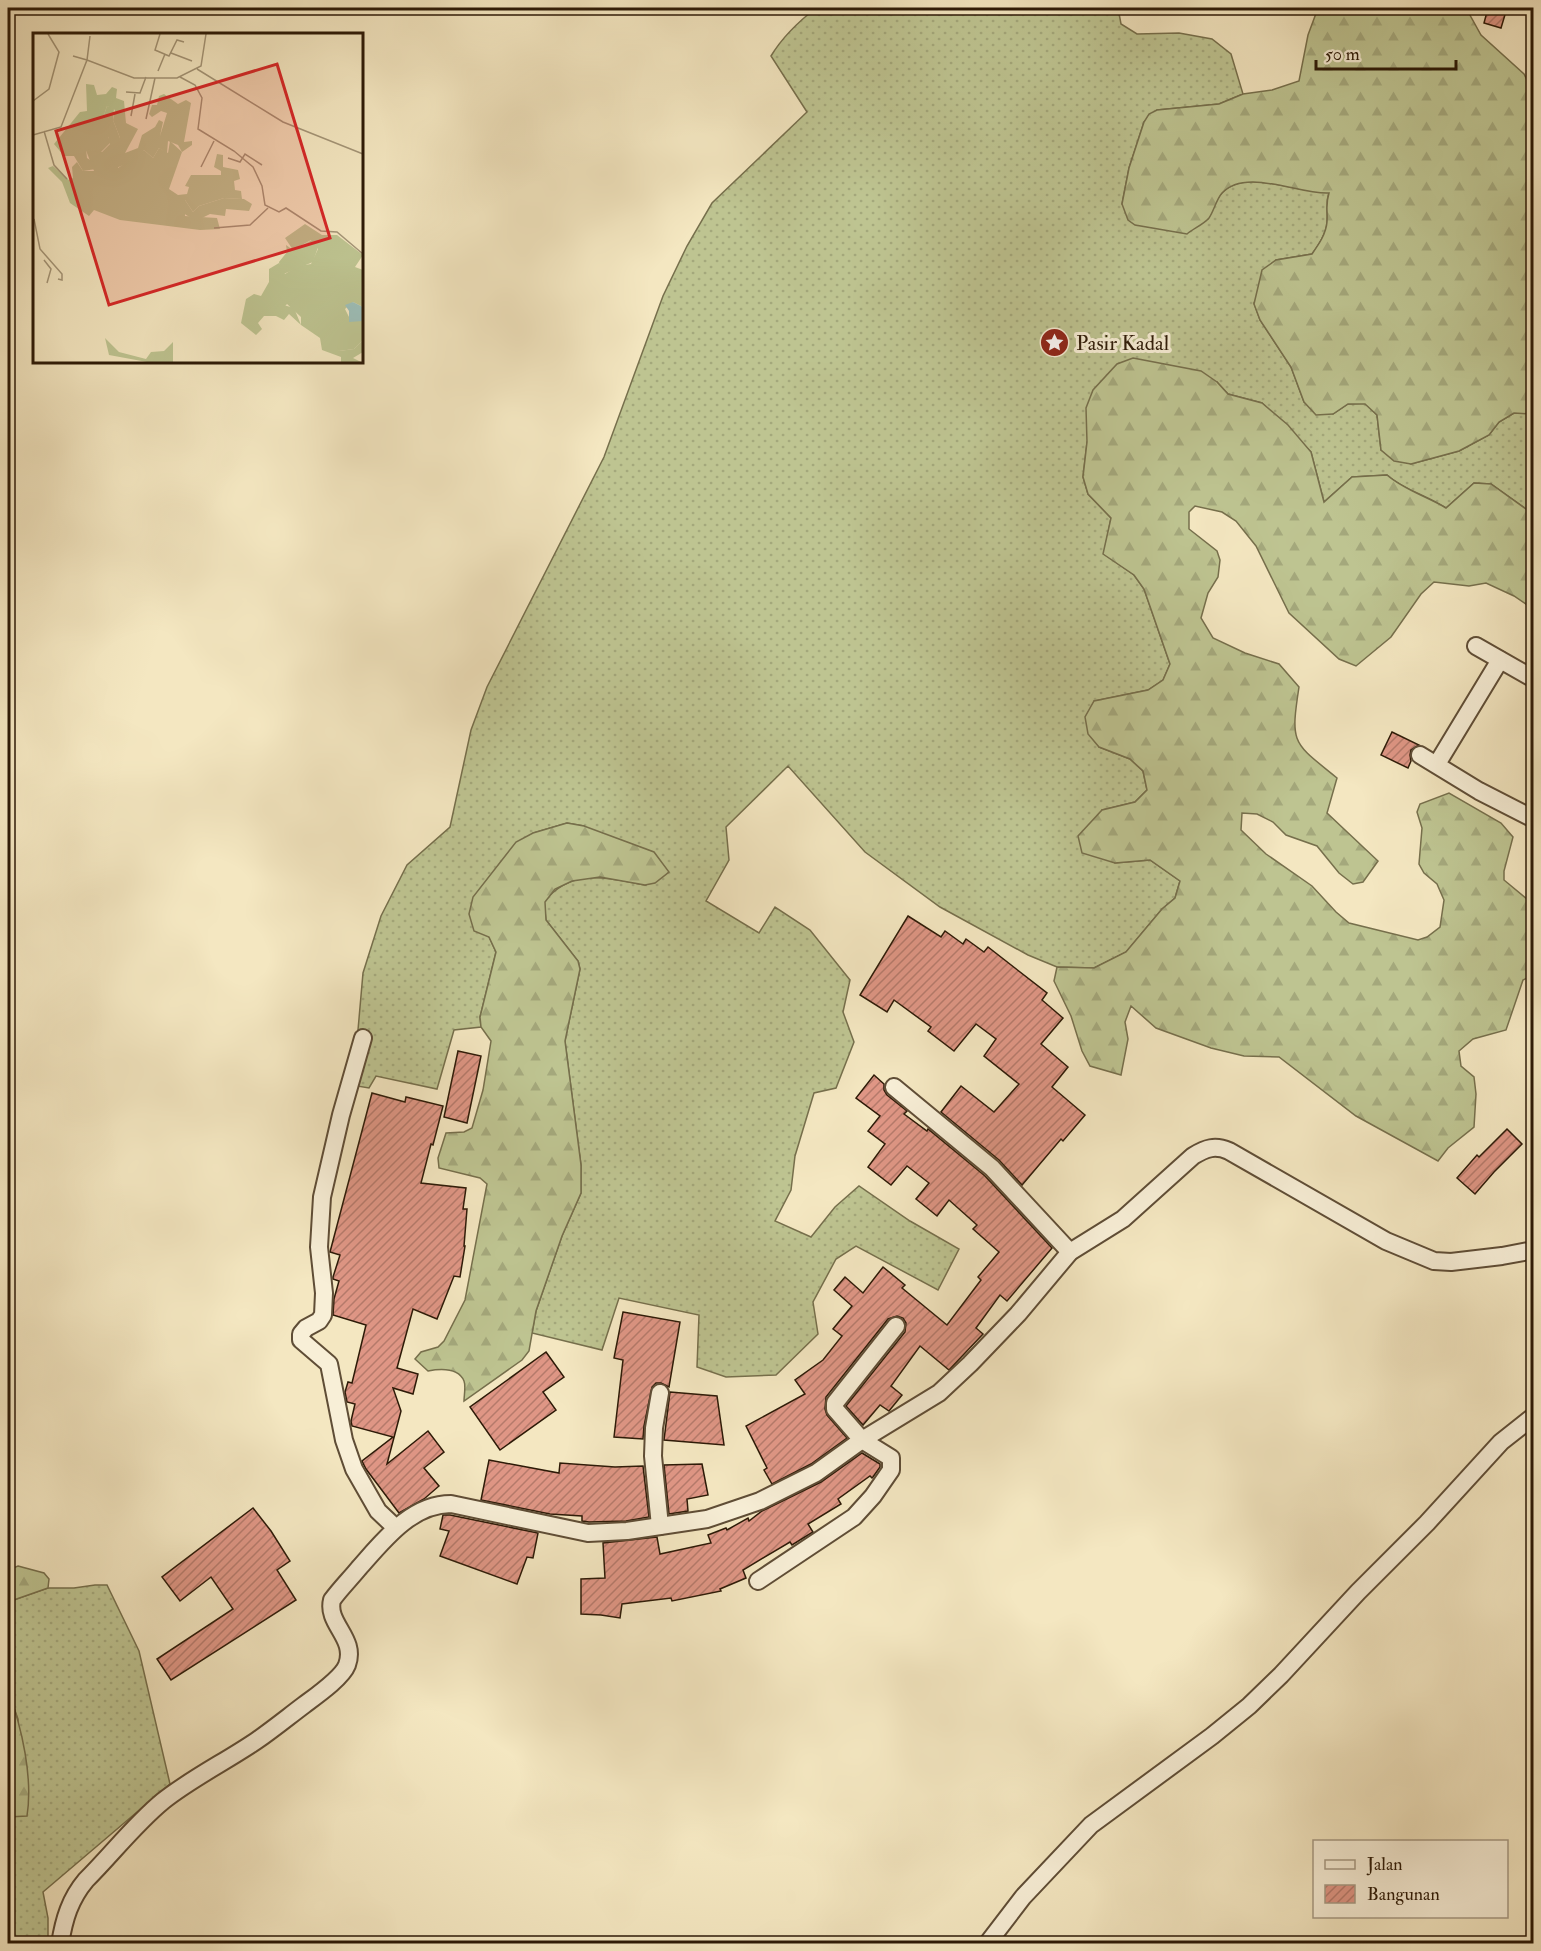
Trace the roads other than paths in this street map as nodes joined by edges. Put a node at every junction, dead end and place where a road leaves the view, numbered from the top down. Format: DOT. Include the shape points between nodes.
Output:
graph roads {
  1 [pos="1476,646"];
  2 [pos="1500,660"];
  3 [pos="1533,679"];
  4 [pos="1420,755"];
  5 [pos="1437,764"];
  6 [pos="1533,819"];
  7 [pos="363,1038"];
  8 [pos="894,1087"];
  9 [pos="1533,1250"];
  10 [pos="1070,1252"];
  11 [pos="896,1326"];
  12 [pos="660,1393"];
  13 [pos="1533,1416"];
  14 [pos="862,1440"];
  15 [pos="660,1526"];
  16 [pos="396,1528"];
  17 [pos="758,1581"];
  18 [pos="60,1944"];
  19 [pos="987,1944"];
  1 -- 2 [label="street"];
  2 -- 3 [label="street"];
  2 -- 5 [label="street"];
  4 -- 5 [label="street"];
  5 -- 6 [label="street"];
  7 -- 16 [label="street" via="322,1197 319,1246 323,1315 306,1328 301,1340 329,1364 344,1440 354,1469 378,1511"];
  8 -- 10 [label="street" via="992,1168"];
  9 -- 10 [label="street" via="1434,1261 1386,1241 1229,1151 1214,1147 1193,1156 1123,1219"];
  10 -- 14 [label="street" via="1018,1314 939,1393"];
  11 -- 14 [label="street" via="835,1403 835,1409"];
  12 -- 15 [label="street" via="652,1456"];
  13 -- 19 [label="street" via="1501,1442 1257,1698 1091,1825 1023,1897"];
  14 -- 15 [label="street" via="816,1473 760,1501 706,1520"];
  14 -- 17 [label="street" via="891,1458 892,1463 873,1496 854,1517"];
  15 -- 16 [label="street" via="588,1533 441,1504"];
  16 -- 18 [label="street" via="332,1600 333,1617 348,1644 346,1668 317,1696 255,1742 162,1803 75,1893"];
}
